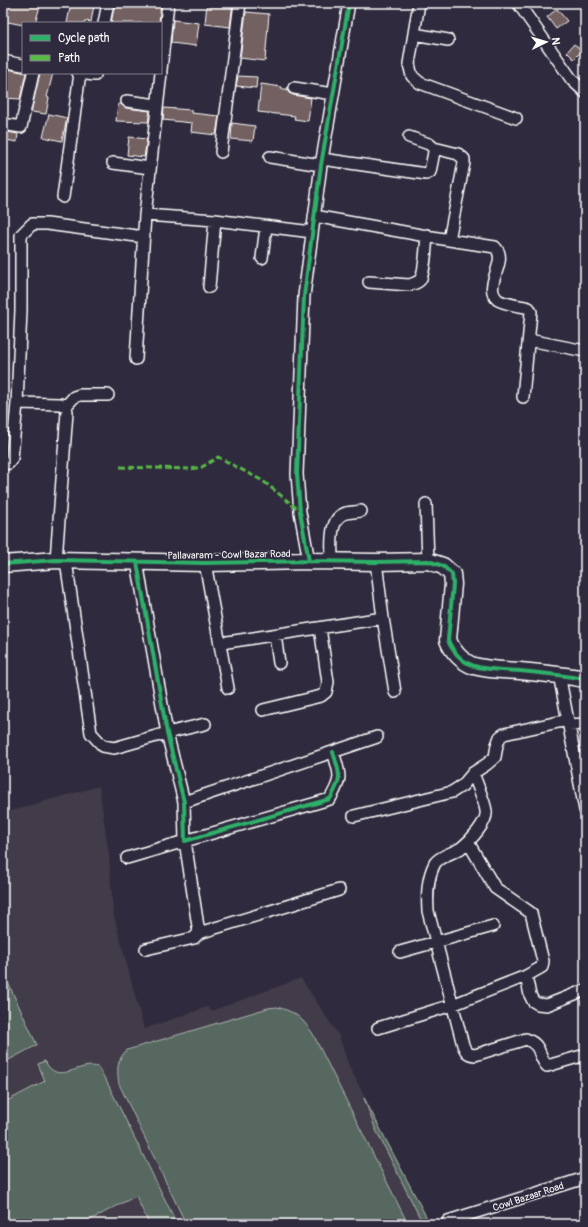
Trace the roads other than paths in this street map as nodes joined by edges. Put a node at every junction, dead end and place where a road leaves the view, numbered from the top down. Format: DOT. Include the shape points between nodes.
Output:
graph roads {
  1 [pos="108,3"];
  2 [pos="168,3"];
  3 [pos="240,3"];
  4 [pos="349,3"];
  5 [pos="419,3"];
  6 [pos="518,3"];
  7 [pos="104,22"];
  8 [pos="414,34"];
  9 [pos="448,40"];
  10 [pos="162,60"];
  11 [pos="3,61"];
  12 [pos="22,64"];
  13 [pos="33,74"];
  14 [pos="79,74"];
  15 [pos="161,74"];
  16 [pos="294,88"];
  17 [pos="585,92"];
  18 [pos="333,94"];
  19 [pos="127,101"];
  20 [pos="157,105"];
  21 [pos="516,118"];
  22 [pos="3,124"];
  23 [pos="409,137"];
  24 [pos="436,149"];
  25 [pos="221,152"];
  26 [pos="270,157"];
  27 [pos="321,162"];
  28 [pos="113,163"];
  29 [pos="150,168"];
  30 [pos="63,197"];
  31 [pos="145,215"];
  32 [pos="314,216"];
  33 [pos="215,220"];
  34 [pos="266,227"];
  35 [pos="312,232"];
  36 [pos="427,236"];
  37 [pos="144,237"];
  38 [pos="449,240"];
  39 [pos="262,258"];
  40 [pos="369,282"];
  41 [pos="209,287"];
  42 [pos="529,340"];
  43 [pos="585,351"];
  44 [pos="136,359"];
  45 [pos="108,395"];
  46 [pos="522,397"];
  47 [pos="17,403"];
  48 [pos="66,406"];
  49 [pos="3,464"];
  50 [pos="426,504"];
  51 [pos="361,511"];
  52 [pos="309,560"];
  53 [pos="61,561"];
  54 [pos="332,561"];
  55 [pos="428,561"];
  56 [pos="137,562"];
  57 [pos="376,562"];
  58 [pos="205,563"];
  59 [pos="3,564"];
  60 [pos="383,618"];
  61 [pos="320,628"];
  62 [pos="275,635"];
  63 [pos="221,643"];
  64 [pos="279,663"];
  65 [pos="560,674"];
  66 [pos="585,679"];
  67 [pos="228,688"];
  68 [pos="395,692"];
  69 [pos="264,710"];
  70 [pos="568,723"];
  71 [pos="205,724"];
  72 [pos="585,724"];
  73 [pos="167,733"];
  74 [pos="377,737"];
  75 [pos="333,752"];
  76 [pos="473,773"];
  77 [pos="184,802"];
  78 [pos="585,810"];
  79 [pos="354,816"];
  80 [pos="186,841"];
  81 [pos="468,842"];
  82 [pos="127,858"];
  83 [pos="339,890"];
  84 [pos="493,926"];
  85 [pos="199,933"];
  86 [pos="436,942"];
  87 [pos="146,949"];
  88 [pos="400,952"];
  89 [pos="526,976"];
  90 [pos="585,990"];
  91 [pos="452,1006"];
  92 [pos="378,1028"];
  93 [pos="585,1054"];
  94 [pos="585,1178"];
  95 [pos="448,1221"];
  1 -- 7 [label="street"];
  2 -- 10 [label="street"];
  3 -- 25 [label="street"];
  4 -- 18 [label="street"];
  5 -- 8 [label="street"];
  6 -- 17 [label="street" via="572,80"];
  8 -- 9 [label="street"];
  8 -- 21 [label="street" via="409,64 412,76 420,83"];
  11 -- 12 [label="street"];
  13 -- 22 [label="street" via="21,127"];
  14 -- 30 [label="street"];
  15 -- 20 [label="street"];
  16 -- 18 [label="street"];
  18 -- 27 [label="street"];
  19 -- 20 [label="street"];
  20 -- 29 [label="street"];
  23 -- 24 [label="street"];
  24 -- 27 [label="street" via="430,172 426,174"];
  24 -- 38 [label="street" via="458,154 464,159"];
  26 -- 27 [label="street"];
  27 -- 32 [label="street"];
  28 -- 29 [label="street"];
  29 -- 31 [label="street"];
  31 -- 33 [label="street"];
  31 -- 37 [label="street"];
  32 -- 35 [label="street"];
  32 -- 36 [label="street"];
  33 -- 34 [label="street"];
  33 -- 41 [label="street"];
  34 -- 35 [label="street"];
  34 -- 39 [label="street"];
  35 -- 52 [label="street" via="304,296 297,474 300,512"];
  36 -- 38 [label="street"];
  36 -- 40 [label="street" via="420,280 409,285"];
  37 -- 44 [label="street"];
  37 -- 47 [label="street" via="47,224 32,224 21,235 22,310"];
  38 -- 42 [label="street" via="495,247 500,256 492,288 493,295 499,301 529,308"];
  42 -- 43 [label="street"];
  42 -- 46 [label="street"];
  45 -- 48 [label="street" via="80,395 74,397"];
  47 -- 48 [label="street"];
  47 -- 49 [label="street" via="12,458 9,463"];
  48 -- 53 [label="street"];
  50 -- 55 [label="street"];
  51 -- 54 [label="street" via="344,514 334,524"];
  52 -- 54 [label="street, Pallavaram - Cowl Bazar Road"];
  52 -- 58 [label="street, Pallavaram - Cowl Bazar Road"];
  53 -- 56 [label="street, Pallavaram - Cowl Bazar Road"];
  53 -- 59 [label="street, Pallavaram - Cowl Bazar Road"];
  53 -- 73 [label="street" via="91,733 103,746 114,748"];
  54 -- 57 [label="street, Pallavaram - Cowl Bazar Road"];
  55 -- 57 [label="street, Pallavaram - Cowl Bazar Road"];
  55 -- 65 [label="street, Pallavaram - Cowl Bazar Road" via="443,566 452,574 448,640 451,649 461,659 491,669"];
  56 -- 58 [label="street, Pallavaram - Cowl Bazar Road"];
  56 -- 73 [label="street"];
  57 -- 60 [label="street"];
  58 -- 63 [label="street"];
  60 -- 61 [label="street"];
  60 -- 68 [label="street"];
  61 -- 62 [label="street"];
  61 -- 69 [label="street" via="328,682 326,692 322,696"];
  62 -- 63 [label="street"];
  62 -- 64 [label="street"];
  63 -- 67 [label="street"];
  65 -- 66 [label="street, Pallavaram - Cowl Bazar Road"];
  65 -- 70 [label="street"];
  70 -- 72 [label="street"];
  70 -- 76 [label="street" via="504,734 500,737 495,757"];
  70 -- 78 [label="street"];
  71 -- 73 [label="street"];
  73 -- 77 [label="street"];
  74 -- 75 [label="street"];
  75 -- 77 [label="street"];
  75 -- 80 [label="street" via="340,775 330,799"];
  76 -- 79 [label="street" via="463,785 452,792"];
  76 -- 81 [label="street" via="487,811 475,836"];
  77 -- 80 [label="street"];
  80 -- 82 [label="street"];
  80 -- 85 [label="street"];
  81 -- 86 [label="street" via="440,859 432,871 426,891"];
  81 -- 89 [label="street" via="495,888 530,913 543,961 542,967"];
  83 -- 85 [label="street"];
  84 -- 86 [label="street"];
  85 -- 87 [label="street" via="194,938"];
  86 -- 88 [label="street"];
  86 -- 91 [label="street"];
  89 -- 90 [label="street" via="533,1001 542,1005"];
  89 -- 91 [label="street"];
  91 -- 92 [label="street"];
  91 -- 93 [label="street" via="463,1045 469,1054 526,1039 536,1044 547,1066"];
  94 -- 95 [label="street, Cowl Bazaar Road"];
}
